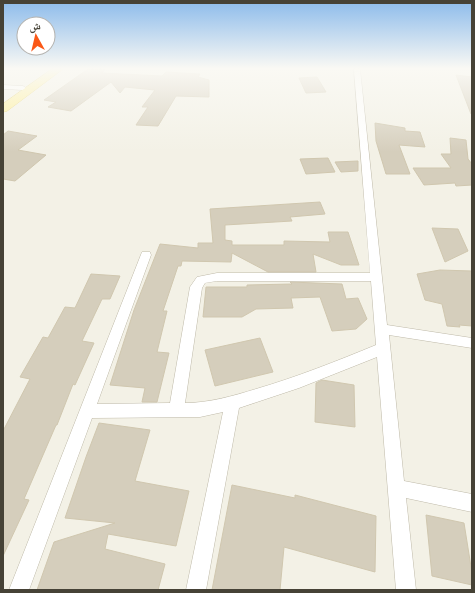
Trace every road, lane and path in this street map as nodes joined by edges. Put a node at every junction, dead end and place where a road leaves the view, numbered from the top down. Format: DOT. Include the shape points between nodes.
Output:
graph roads {
  1 [pos="20,97"];
  2 [pos="360,97"];
  3 [pos="3,109"];
  4 [pos="146,255"];
  5 [pos="377,277"];
  6 [pos="382,329"];
  7 [pos="472,343"];
  8 [pos="384,348"];
  9 [pos="232,403"];
  10 [pos="176,410"];
  11 [pos="86,411"];
  12 [pos="397,488"];
  13 [pos="472,503"];
  14 [pos="19,590"];
  15 [pos="196,590"];
  16 [pos="406,590"];
  1 -- 3 [label="main road"];
  2 -- 5 [label="street"];
  4 -- 11 [label="street"];
  5 -- 6 [label="street"];
  5 -- 10 [label="street" via="218,277 201,280 196,287"];
  6 -- 7 [label="street"];
  6 -- 8 [label="street"];
  8 -- 9 [label="street" via="303,381"];
  8 -- 12 [label="street"];
  9 -- 10 [label="street" via="200,410"];
  9 -- 15 [label="street"];
  10 -- 11 [label="street"];
  11 -- 14 [label="street"];
  12 -- 13 [label="street"];
  12 -- 16 [label="street"];
}
